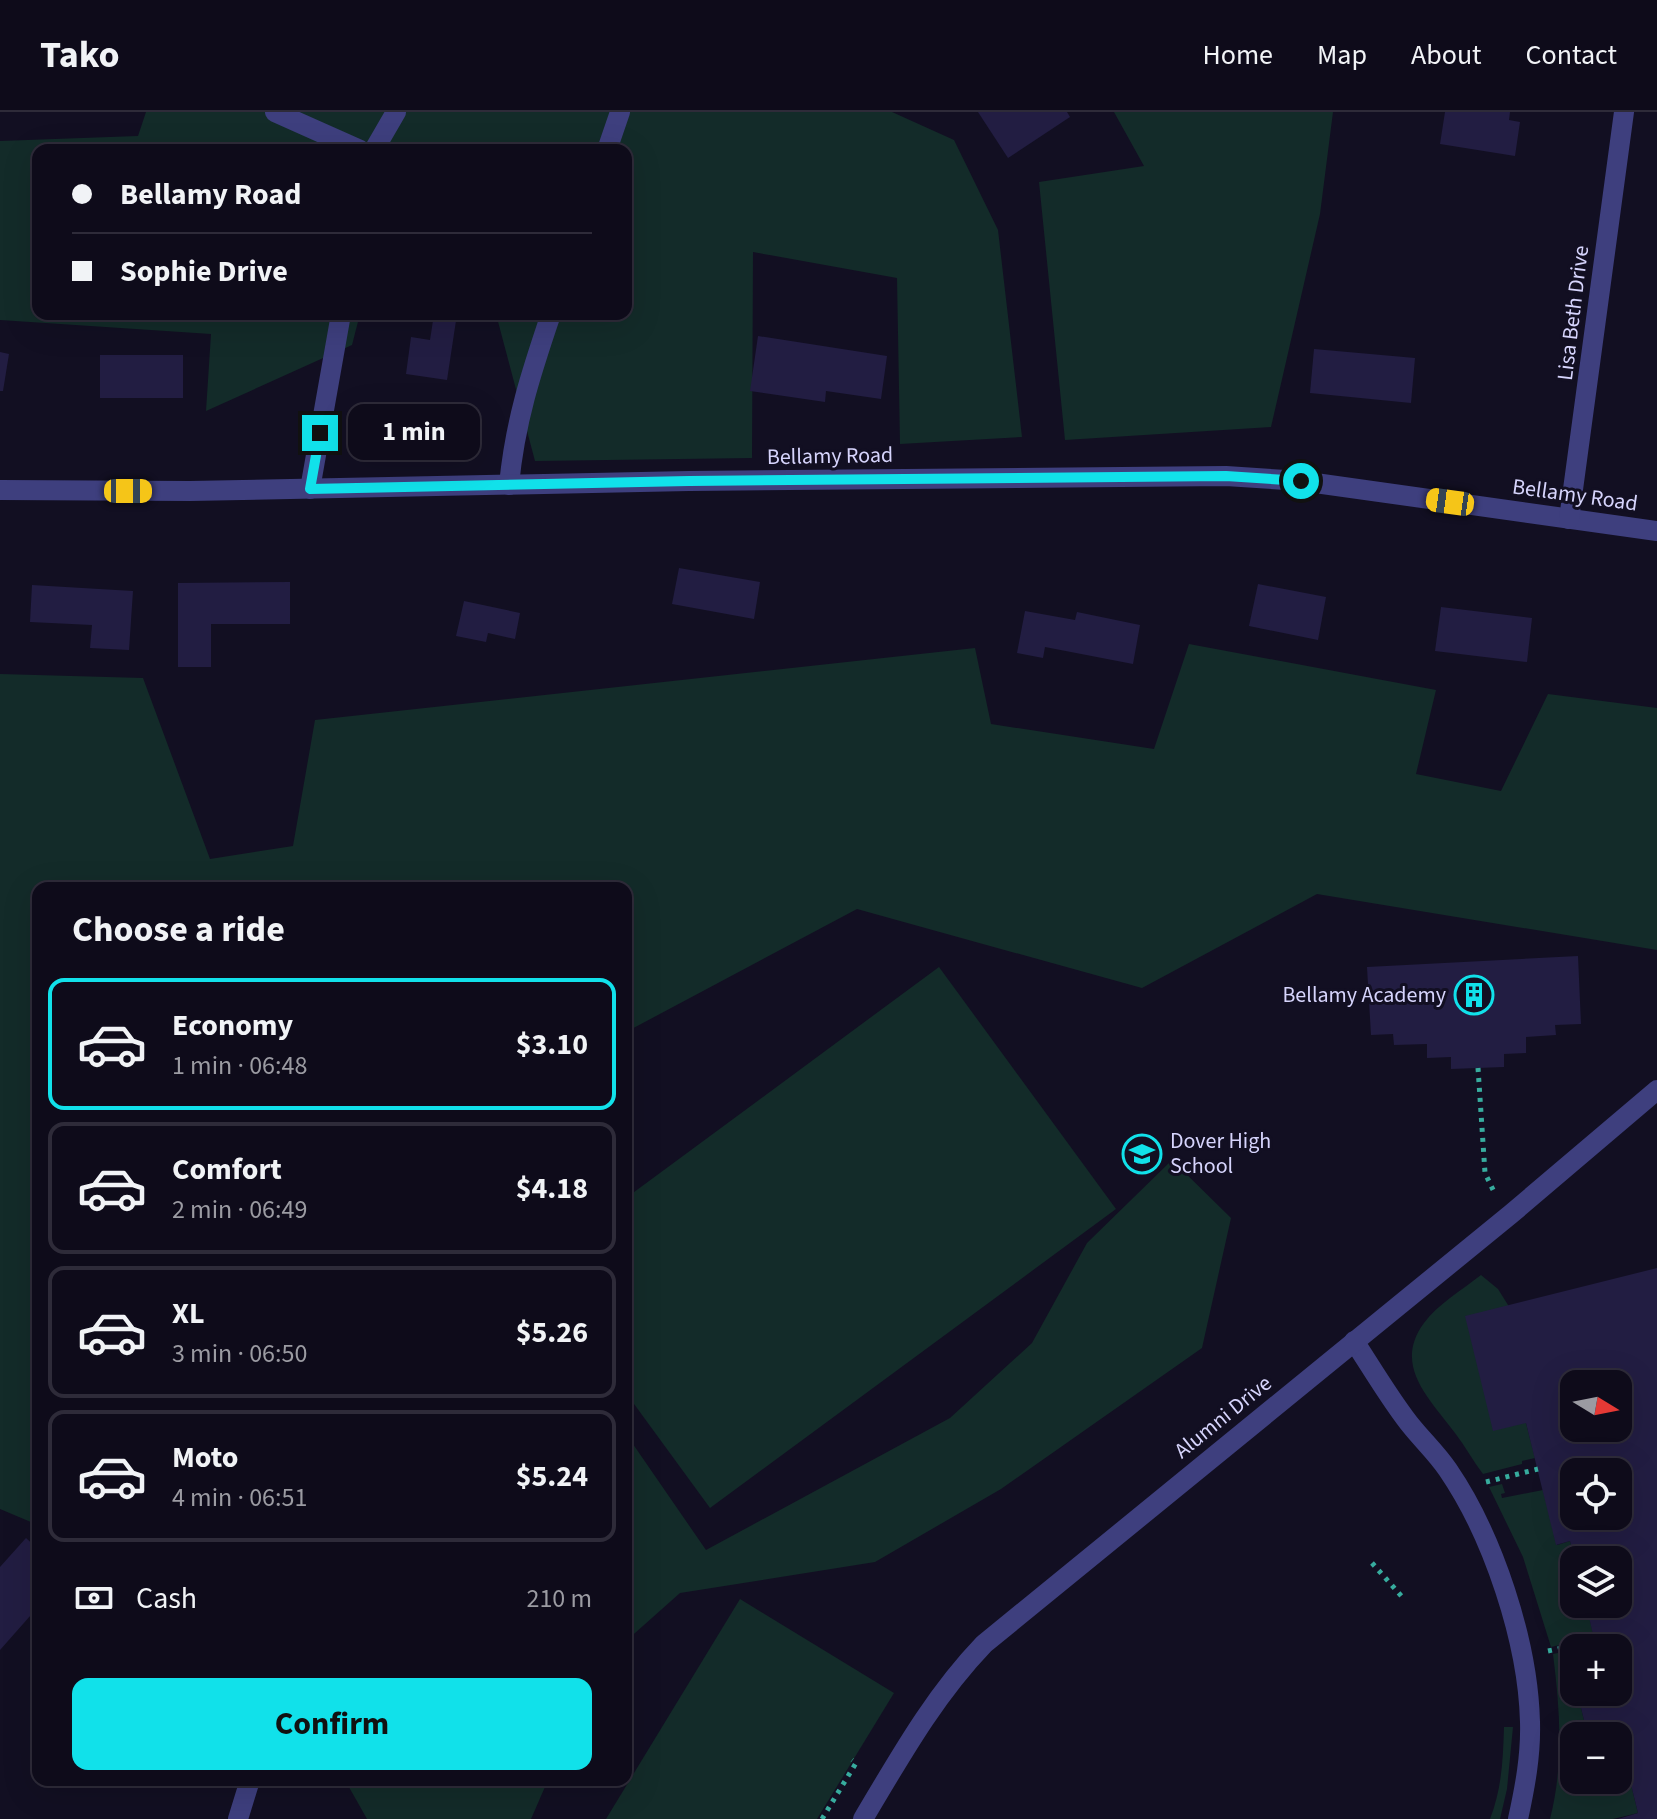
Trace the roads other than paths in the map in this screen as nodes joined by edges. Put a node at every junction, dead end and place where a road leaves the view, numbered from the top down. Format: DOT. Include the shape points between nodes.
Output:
graph roads {
  1 [pos="275,112"];
  2 [pos="396,112"];
  3 [pos="620,112"];
  4 [pos="1624,112"];
  5 [pos="347,144"];
  6 [pos="377,144"];
  7 [pos="609,144"];
  8 [pos="340,320"];
  9 [pos="549,320"];
  10 [pos="509,485"];
  11 [pos="310,489"];
  12 [pos="0,490"];
  13 [pos="1569,519"];
  14 [pos="1657,531"];
  15 [pos="1657,1090"];
  16 [pos="1354,1341"];
  17 [pos="248,1786"];
  18 [pos="238,1819"];
  19 [pos="863,1819"];
  20 [pos="1518,1819"];
  1 -- 5 [label="street"];
  2 -- 6 [label="street"];
  3 -- 7 [label="street"];
  4 -- 13 [label="street, Lisa Beth Drive"];
  8 -- 11 [label="street"];
  9 -- 10 [label="street" via="513,439"];
  10 -- 11 [label="street, Bellamy Road"];
  10 -- 13 [label="street, Bellamy Road" via="1226,476 1301,481"];
  11 -- 12 [label="street, Bellamy Road"];
  13 -- 14 [label="street, Bellamy Road"];
  15 -- 16 [label="street, Alumni Drive"];
  16 -- 19 [label="street, Alumni Drive" via="984,1644 925,1715"];
  16 -- 20 [label="street" via="1405,1418 1447,1469 1488,1548 1508,1604 1524,1666 1530,1722"];
  17 -- 18 [label="street"];
}
